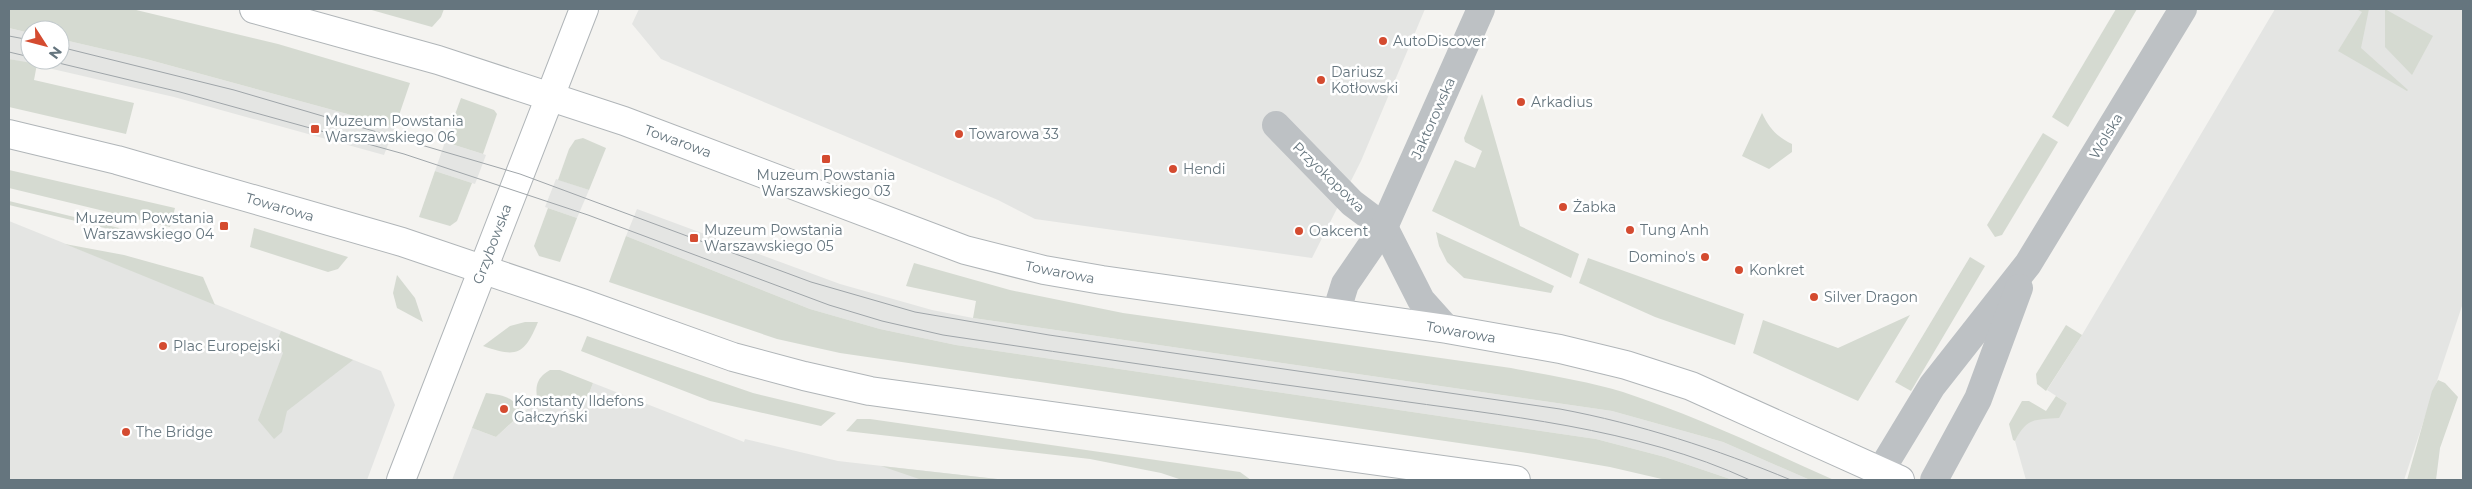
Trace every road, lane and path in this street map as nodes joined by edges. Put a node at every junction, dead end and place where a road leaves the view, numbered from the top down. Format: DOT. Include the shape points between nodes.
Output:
graph roads {
  1 [pos="254,9"];
  2 [pos="584,9"];
  3 [pos="1481,9"];
  4 [pos="2183,9"];
  5 [pos="550,96"];
  6 [pos="1276,125"];
  7 [pos="9,134"];
  8 [pos="1384,227"];
  9 [pos="2028,264"];
  10 [pos="483,268"];
  11 [pos="1336,313"];
  12 [pos="1447,329"];
  13 [pos="1885,477"];
  14 [pos="401,480"];
  15 [pos="1516,480"];
  16 [pos="1934,480"];
  1 -- 5 [label="main road, Towarowa" via="438,60"];
  2 -- 5 [label="main road, Grzybowska"];
  3 -- 8 [label="street, Jaktorowska"];
  4 -- 9 [label="street, Wolska"];
  5 -- 10 [label="main road, Grzybowska"];
  5 -- 11 [label="main road, Towarowa" via="965,250 1044,270 1102,280"];
  6 -- 8 [label="street, Przyokopowa" via="1352,203"];
  7 -- 10 [label="main road, Towarowa" via="117,160"];
  8 -- 11 [label="street, Jaktorowska" via="1345,284"];
  8 -- 12 [label="street" via="1421,300"];
  9 -- 13 [label="street, Wolska" via="1932,386"];
  9 -- 16 [label="street, Wolska" via="1978,399"];
  10 -- 14 [label="main road, Grzybowska"];
  10 -- 15 [label="main road, Towarowa" via="733,357 870,391"];
  11 -- 12 [label="main road, Towarowa"];
  12 -- 13 [label="main road, Towarowa" via="1560,349 1626,365 1691,386"];
}
